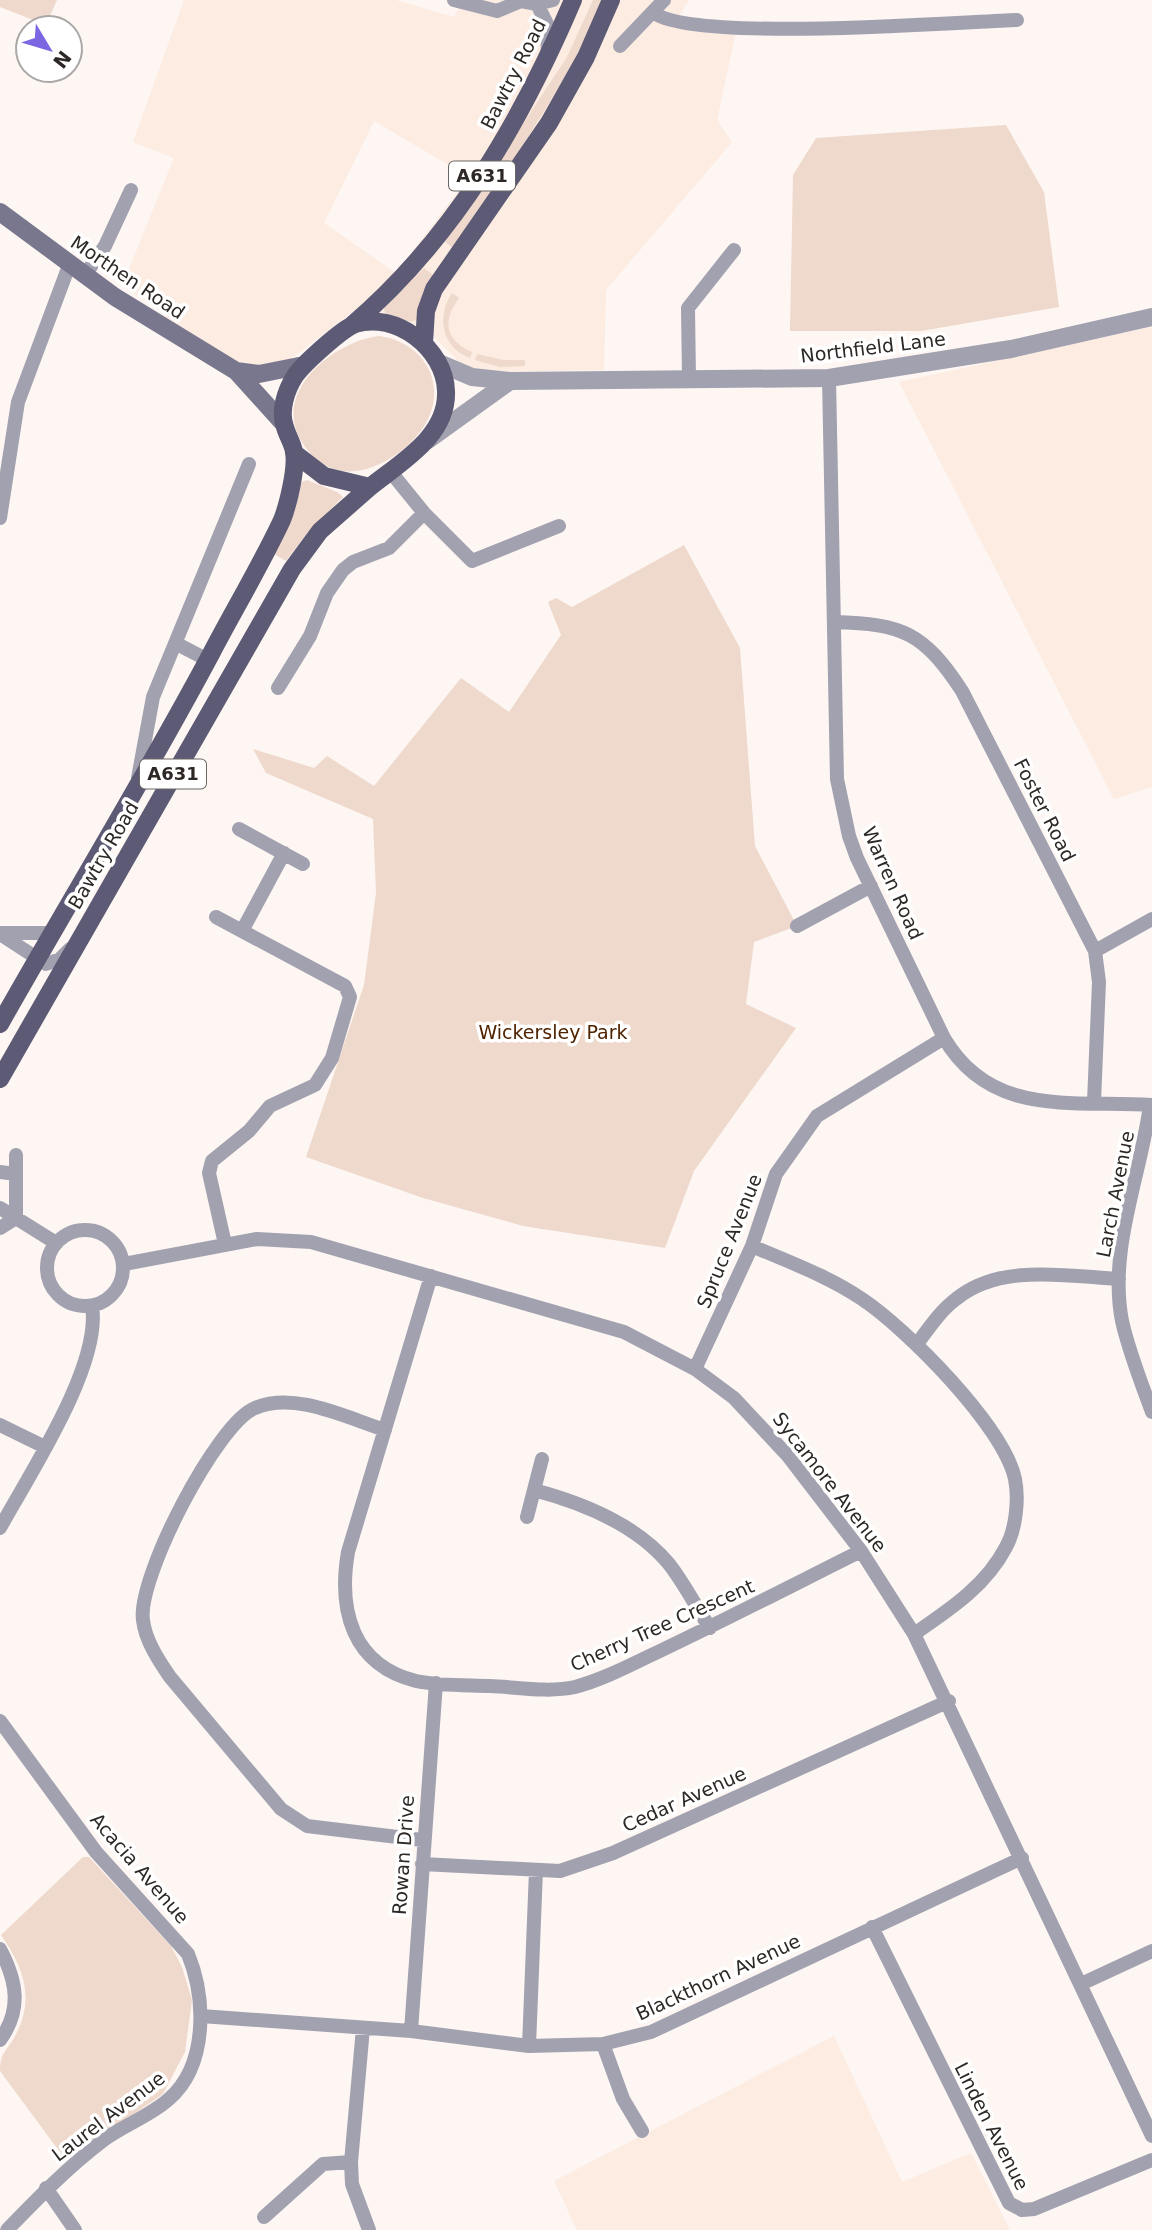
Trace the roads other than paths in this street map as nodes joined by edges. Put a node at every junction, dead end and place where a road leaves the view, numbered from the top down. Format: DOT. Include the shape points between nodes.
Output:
graph roads {
  1 [pos="454,0"];
  2 [pos="553,0"];
  3 [pos="573,0"];
  4 [pos="611,0"];
  5 [pos="664,0"];
  6 [pos="537,4"];
  7 [pos="653,12"];
  8 [pos="1017,20"];
  9 [pos="620,46"];
  10 [pos="548,57"];
  11 [pos="131,190"];
  12 [pos="0,212"];
  13 [pos="734,250"];
  14 [pos="69,263"];
  15 [pos="85,275"];
  16 [pos="1152,317"];
  17 [pos="352,325"];
  18 [pos="424,343"];
  19 [pos="439,363"];
  20 [pos="304,365"];
  21 [pos="236,371"];
  22 [pos="829,377"];
  23 [pos="689,379"];
  24 [pos="510,381"];
  25 [pos="283,423"];
  26 [pos="427,441"];
  27 [pos="295,453"];
  28 [pos="249,464"];
  29 [pos="390,471"];
  30 [pos="370,487"];
  31 [pos="424,513"];
  32 [pos="0,518"];
  33 [pos="559,526"];
  34 [pos="834,622"];
  35 [pos="177,644"];
  36 [pos="208,660"];
  37 [pos="278,688"];
  38 [pos="136,791"];
  39 [pos="239,829"];
  40 [pos="284,853"];
  41 [pos="303,864"];
  42 [pos="871,886"];
  43 [pos="216,917"];
  44 [pos="1152,919"];
  45 [pos="797,926"];
  46 [pos="242,931"];
  47 [pos="0,933"];
  48 [pos="52,933"];
  49 [pos="82,935"];
  50 [pos="1095,951"];
  51 [pos="36,960"];
  52 [pos="0,1024"];
  53 [pos="944,1038"];
  54 [pos="0,1079"];
  55 [pos="1094,1102"];
  56 [pos="1151,1105"];
  57 [pos="16,1155"];
  58 [pos="0,1172"];
  59 [pos="16,1174"];
  60 [pos="0,1208"];
  61 [pos="16,1218"];
  62 [pos="0,1228"];
  63 [pos="56,1243"];
  64 [pos="225,1244"];
  65 [pos="752,1246"];
  66 [pos="124,1264"];
  67 [pos="431,1276"];
  68 [pos="1119,1279"];
  69 [pos="92,1306"];
  70 [pos="917,1344"];
  71 [pos="695,1370"];
  72 [pos="1152,1412"];
  73 [pos="0,1425"];
  74 [pos="385,1430"];
  75 [pos="45,1447"];
  76 [pos="542,1459"];
  77 [pos="534,1490"];
  78 [pos="527,1517"];
  79 [pos="0,1528"];
  80 [pos="862,1551"];
  81 [pos="709,1628"];
  82 [pos="915,1634"];
  83 [pos="436,1683"];
  84 [pos="948,1701"];
  85 [pos="0,1721"];
  86 [pos="422,1840"];
  87 [pos="1022,1858"];
  88 [pos="422,1864"];
  89 [pos="537,1870"];
  90 [pos="872,1927"];
  91 [pos="0,1949"];
  92 [pos="1152,1951"];
  93 [pos="1081,1984"];
  94 [pos="201,2017"];
  95 [pos="363,2028"];
  96 [pos="411,2031"];
  97 [pos="0,2040"];
  98 [pos="603,2044"];
  99 [pos="529,2046"];
  100 [pos="642,2131"];
  101 [pos="1152,2136"];
  102 [pos="1152,2160"];
  103 [pos="351,2162"];
  104 [pos="46,2188"];
  105 [pos="264,2217"];
  106 [pos="7,2230"];
  107 [pos="75,2230"];
  108 [pos="369,2230"];
  1 -- 6 [label="street" via="498,12 521,1"];
  2 -- 6 [label="street"];
  3 -- 10 [label="main road, Bawtry Road / A631"];
  4 -- 18 [label="main road, A631" via="549,123 434,289 426,311"];
  5 -- 7 [label="street"];
  6 -- 10 [label="street" via="547,24"];
  7 -- 8 [label="street" via="671,21 778,30"];
  7 -- 9 [label="street"];
  10 -- 17 [label="main road, Bawtry Road / A631" via="469,196 416,265"];
  11 -- 15 [label="street"];
  12 -- 14 [label="main road, Morthen Road"];
  13 -- 23 [label="street" via="688,308"];
  14 -- 15 [label="main road, Morthen Road"];
  14 -- 32 [label="street" via="18,402"];
  15 -- 21 [label="main road, Morthen Road"];
  16 -- 22 [label="street, Northfield Lane" via="1011,349"];
  17 -- 18 [label="main road, A631" via="392,325"];
  17 -- 20 [label="main road, A631"];
  18 -- 19 [label="main road, A631"];
  19 -- 24 [label="street, Northfield Lane" via="472,377"];
  19 -- 26 [label="main road, A631" via="447,395"];
  20 -- 21 [label="main road" via="259,374"];
  20 -- 25 [label="main road, A631" via="288,387"];
  21 -- 25 [label="main road, Morthen Road"];
  22 -- 23 [label="street, Northfield Lane"];
  22 -- 34 [label="street, Warren Road"];
  23 -- 24 [label="street, Northfield Lane"];
  24 -- 26 [label="street"];
  25 -- 27 [label="main road, A631"];
  26 -- 29 [label="main road, A631"];
  27 -- 30 [label="main road, A631" via="324,476"];
  27 -- 36 [label="main road, Bawtry Road / A631" via="283,517"];
  28 -- 35 [label="street, Bawtry Road"];
  29 -- 30 [label="main road, A631"];
  29 -- 31 [label="street"];
  30 -- 49 [label="main road, Bawtry Road / A631" via="320,531 296,562"];
  31 -- 33 [label="street" via="472,561"];
  31 -- 37 [label="street" via="389,548 343,570"];
  34 -- 42 [label="street, Warren Road" via="837,779 849,836"];
  34 -- 50 [label="street, Foster Road" via="890,627 921,640 939,656 962,691"];
  35 -- 36 [label="street"];
  35 -- 38 [label="street, Bawtry Road" via="153,697"];
  36 -- 38 [label="main road, Bawtry Road / A631"];
  38 -- 48 [label="main road, Bawtry Road / A631"];
  39 -- 40 [label="street"];
  40 -- 41 [label="street"];
  40 -- 46 [label="street"];
  42 -- 45 [label="street"];
  42 -- 53 [label="street, Warren Road"];
  43 -- 46 [label="street"];
  44 -- 50 [label="street"];
  46 -- 64 [label="street" via="345,986 350,997 332,1058 315,1085 270,1106 249,1131 212,1161 209,1173"];
  47 -- 48 [label="street"];
  47 -- 51 [label="street"];
  48 -- 51 [label="main road, Bawtry Road / A631"];
  49 -- 51 [label="street" via="60,959 46,964"];
  49 -- 54 [label="main road, Bawtry Road / A631"];
  50 -- 55 [label="street, Foster Road" via="1099,965"];
  51 -- 52 [label="main road, Bawtry Road / A631"];
  53 -- 55 [label="street, Warren Road" via="957,1060 997,1090 1027,1099"];
  53 -- 65 [label="street, Spruce Avenue" via="817,1116 776,1174"];
  55 -- 56 [label="street, Warren Road"];
  56 -- 68 [label="street, Larch Avenue" via="1120,1252"];
  57 -- 59 [label="street"];
  58 -- 59 [label="street"];
  59 -- 61 [label="street"];
  60 -- 61 [label="street"];
  61 -- 62 [label="street"];
  61 -- 63 [label="street"];
  63 -- 66 [label="street" via="69,1233 101,1232 114,1241"];
  63 -- 69 [label="street" via="47,1266 55,1292 78,1306"];
  64 -- 66 [label="street, Sycamore Avenue"];
  64 -- 67 [label="street, Sycamore Avenue" via="257,1239 311,1242"];
  65 -- 70 [label="street" via="835,1282"];
  65 -- 71 [label="street, Spruce Avenue"];
  66 -- 69 [label="street" via="117,1290"];
  67 -- 71 [label="street, Sycamore Avenue" via="624,1332"];
  67 -- 74 [label="street, Cherry Tree Crescent"];
  68 -- 70 [label="street" via="995,1278 957,1298"];
  68 -- 72 [label="street, Larch Avenue" via="1122,1319"];
  69 -- 75 [label="street" via="93,1334 87,1359"];
  70 -- 82 [label="street" via="951,1380 1002,1448 1015,1480 1016,1503 1007,1546 994,1566 962,1600"];
  71 -- 80 [label="street, Sycamore Avenue" via="734,1398 763,1427"];
  73 -- 75 [label="street"];
  74 -- 83 [label="street, Cherry Tree Crescent" via="348,1552 343,1602 355,1635 378,1663 395,1674"];
  74 -- 86 [label="street" via="295,1403 268,1404 242,1415 224,1434 156,1556 144,1591 143,1620 170,1677 281,1809 307,1826"];
  75 -- 79 [label="street"];
  76 -- 77 [label="street"];
  77 -- 78 [label="street"];
  77 -- 81 [label="street" via="600,1514 646,1542 670,1565"];
  80 -- 81 [label="street, Cherry Tree Crescent"];
  80 -- 82 [label="street, Sycamore Avenue"];
  81 -- 83 [label="street, Cherry Tree Crescent" via="574,1687"];
  82 -- 84 [label="street, Sycamore Avenue"];
  83 -- 86 [label="street, Rowan Drive"];
  84 -- 87 [label="street, Sycamore Avenue"];
  84 -- 89 [label="street, Cedar Avenue" via="613,1853 560,1871"];
  85 -- 94 [label="street, Acacia Avenue" via="96,1852 188,1954"];
  86 -- 88 [label="street, Rowan Drive"];
  87 -- 90 [label="street, Blackthorn Avenue"];
  87 -- 93 [label="street, Sycamore Avenue"];
  88 -- 89 [label="street, Cedar Avenue"];
  88 -- 96 [label="street, Rowan Drive"];
  89 -- 99 [label="street"];
  90 -- 98 [label="street, Blackthorn Avenue" via="651,2032"];
  90 -- 102 [label="street, Linden Avenue" via="1009,2203 1034,2210"];
  91 -- 97 [label="street" via="15,1981 16,1997 9,2028"];
  92 -- 93 [label="street"];
  93 -- 101 [label="street, Sycamore Avenue"];
  94 -- 95 [label="street, Blackthorn Avenue"];
  94 -- 104 [label="street, Laurel Avenue" via="193,2059 178,2090 103,2140"];
  95 -- 96 [label="street, Blackthorn Avenue"];
  95 -- 103 [label="street"];
  96 -- 99 [label="street, Blackthorn Avenue"];
  98 -- 99 [label="street, Blackthorn Avenue"];
  98 -- 100 [label="street" via="623,2099"];
  103 -- 105 [label="street" via="323,2164"];
  103 -- 108 [label="street" via="352,2184"];
  104 -- 106 [label="street, Laurel Avenue"];
  104 -- 107 [label="street"];
}
